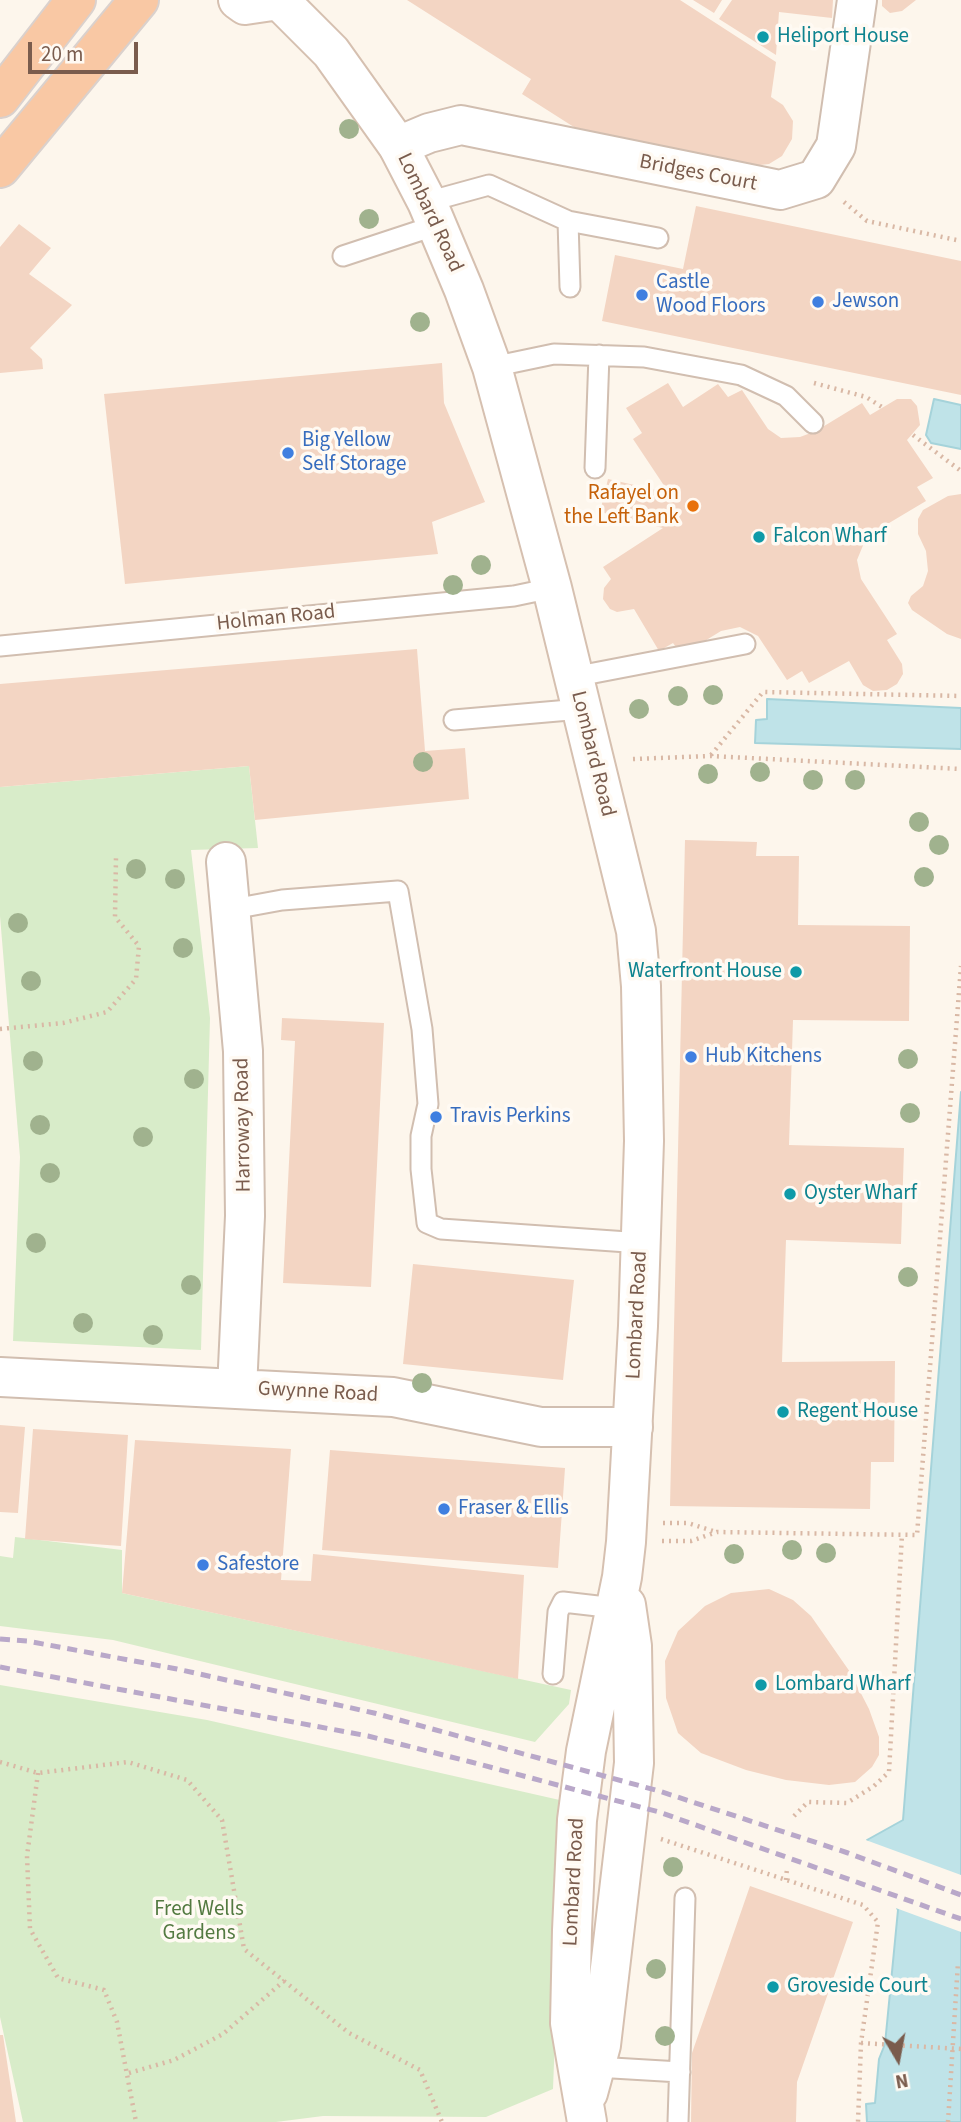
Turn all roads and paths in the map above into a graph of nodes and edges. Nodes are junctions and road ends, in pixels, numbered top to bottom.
1 (75, 0) edge
2 (139, 0) edge
3 (238, 0) edge
4 (279, 0) edge
5 (857, 0) edge
6 (0, 98) edge
7 (398, 146) junction
8 (0, 168) edge
9 (817, 180) junction
10 (432, 214) junction
11 (568, 221) junction
12 (658, 238) dead end
13 (961, 241) edge
14 (343, 256) dead end
15 (570, 287) dead end
16 (599, 355) junction
17 (492, 367) junction
18 (813, 423) dead end
19 (913, 435) dead end
20 (595, 468) dead end
21 (961, 471) edge
22 (552, 588) junction
23 (745, 644) dead end
24 (0, 646) edge
25 (577, 693) junction
26 (961, 696) edge
27 (454, 720) dead end
28 (711, 755) junction
29 (593, 761) junction
30 (961, 769) edge
31 (116, 857) dead end
32 (226, 862) dead end
33 (233, 909) junction
34 (961, 966) edge
35 (0, 1029) edge
36 (642, 1243) junction
37 (0, 1377) edge
38 (237, 1389) junction
39 (633, 1427) junction
40 (688, 1523) dead end
41 (717, 1532) junction
42 (902, 1534) junction
43 (621, 1576) junction
44 (552, 1674) dead end
45 (0, 1762) edge
46 (38, 1773) junction
47 (794, 1816) dead end
48 (626, 1828) junction
49 (787, 1868) dead end
50 (786, 1880) junction
51 (685, 1898) dead end
52 (958, 1962) dead end
53 (285, 1980) junction
54 (861, 2043) junction
55 (953, 2049) junction
56 (961, 2049) edge
57 (596, 2067) junction
58 (680, 2072) junction
59 (129, 2073) junction
60 (586, 2114) edge
61 (135, 2122) edge
62 (442, 2122) edge
63 (678, 2122) edge
64 (858, 2122) edge
65 (948, 2122) edge

1 - 6 highway
2 - 8 highway
3 - 4 main road, Lombard Road
4 - 7 main road, Lombard Road
5 - 9 main road
7 - 9 main road, Bridges Court
7 - 10 main road, Lombard Road
9 - 13 path
10 - 11 lane
10 - 14 lane
10 - 17 main road, Lombard Road
11 - 12 lane
11 - 15 lane
16 - 17 lane
16 - 18 lane
16 - 20 lane
17 - 22 main road, Lombard Road
19 - 21 path
22 - 24 lane, Holman Road
22 - 25 main road, Lombard Road
23 - 25 lane
25 - 27 lane
25 - 29 main road, Lombard Road
26 - 28 path
28 - 29 path
28 - 30 path
29 - 36 main road, Lombard Road
31 - 35 path
32 - 33 main road, Harroway Road
33 - 36 lane
33 - 38 main road, Harroway Road
34 - 42 path
36 - 39 main road, Lombard Road
37 - 38 main road, Gwynne Road
38 - 39 main road, Gwynne Road
39 - 43 main road, Lombard Road
40 - 41 path
41 - 42 path
41 - 43 path
42 - 47 path
43 - 44 lane
43 - 48 main road, Lombard Road
43 - 60 main road, Lombard Road
45 - 46 path
46 - 53 path
46 - 59 path
48 - 50 path
48 - 57 main road, Lombard Road
49 - 50 path
50 - 54 path
51 - 58 lane
52 - 55 path
53 - 59 path
53 - 62 path
54 - 55 path
54 - 64 path
55 - 56 path
55 - 65 path
57 - 58 lane
57 - 60 main road, Lombard Road
58 - 63 lane
59 - 61 path

